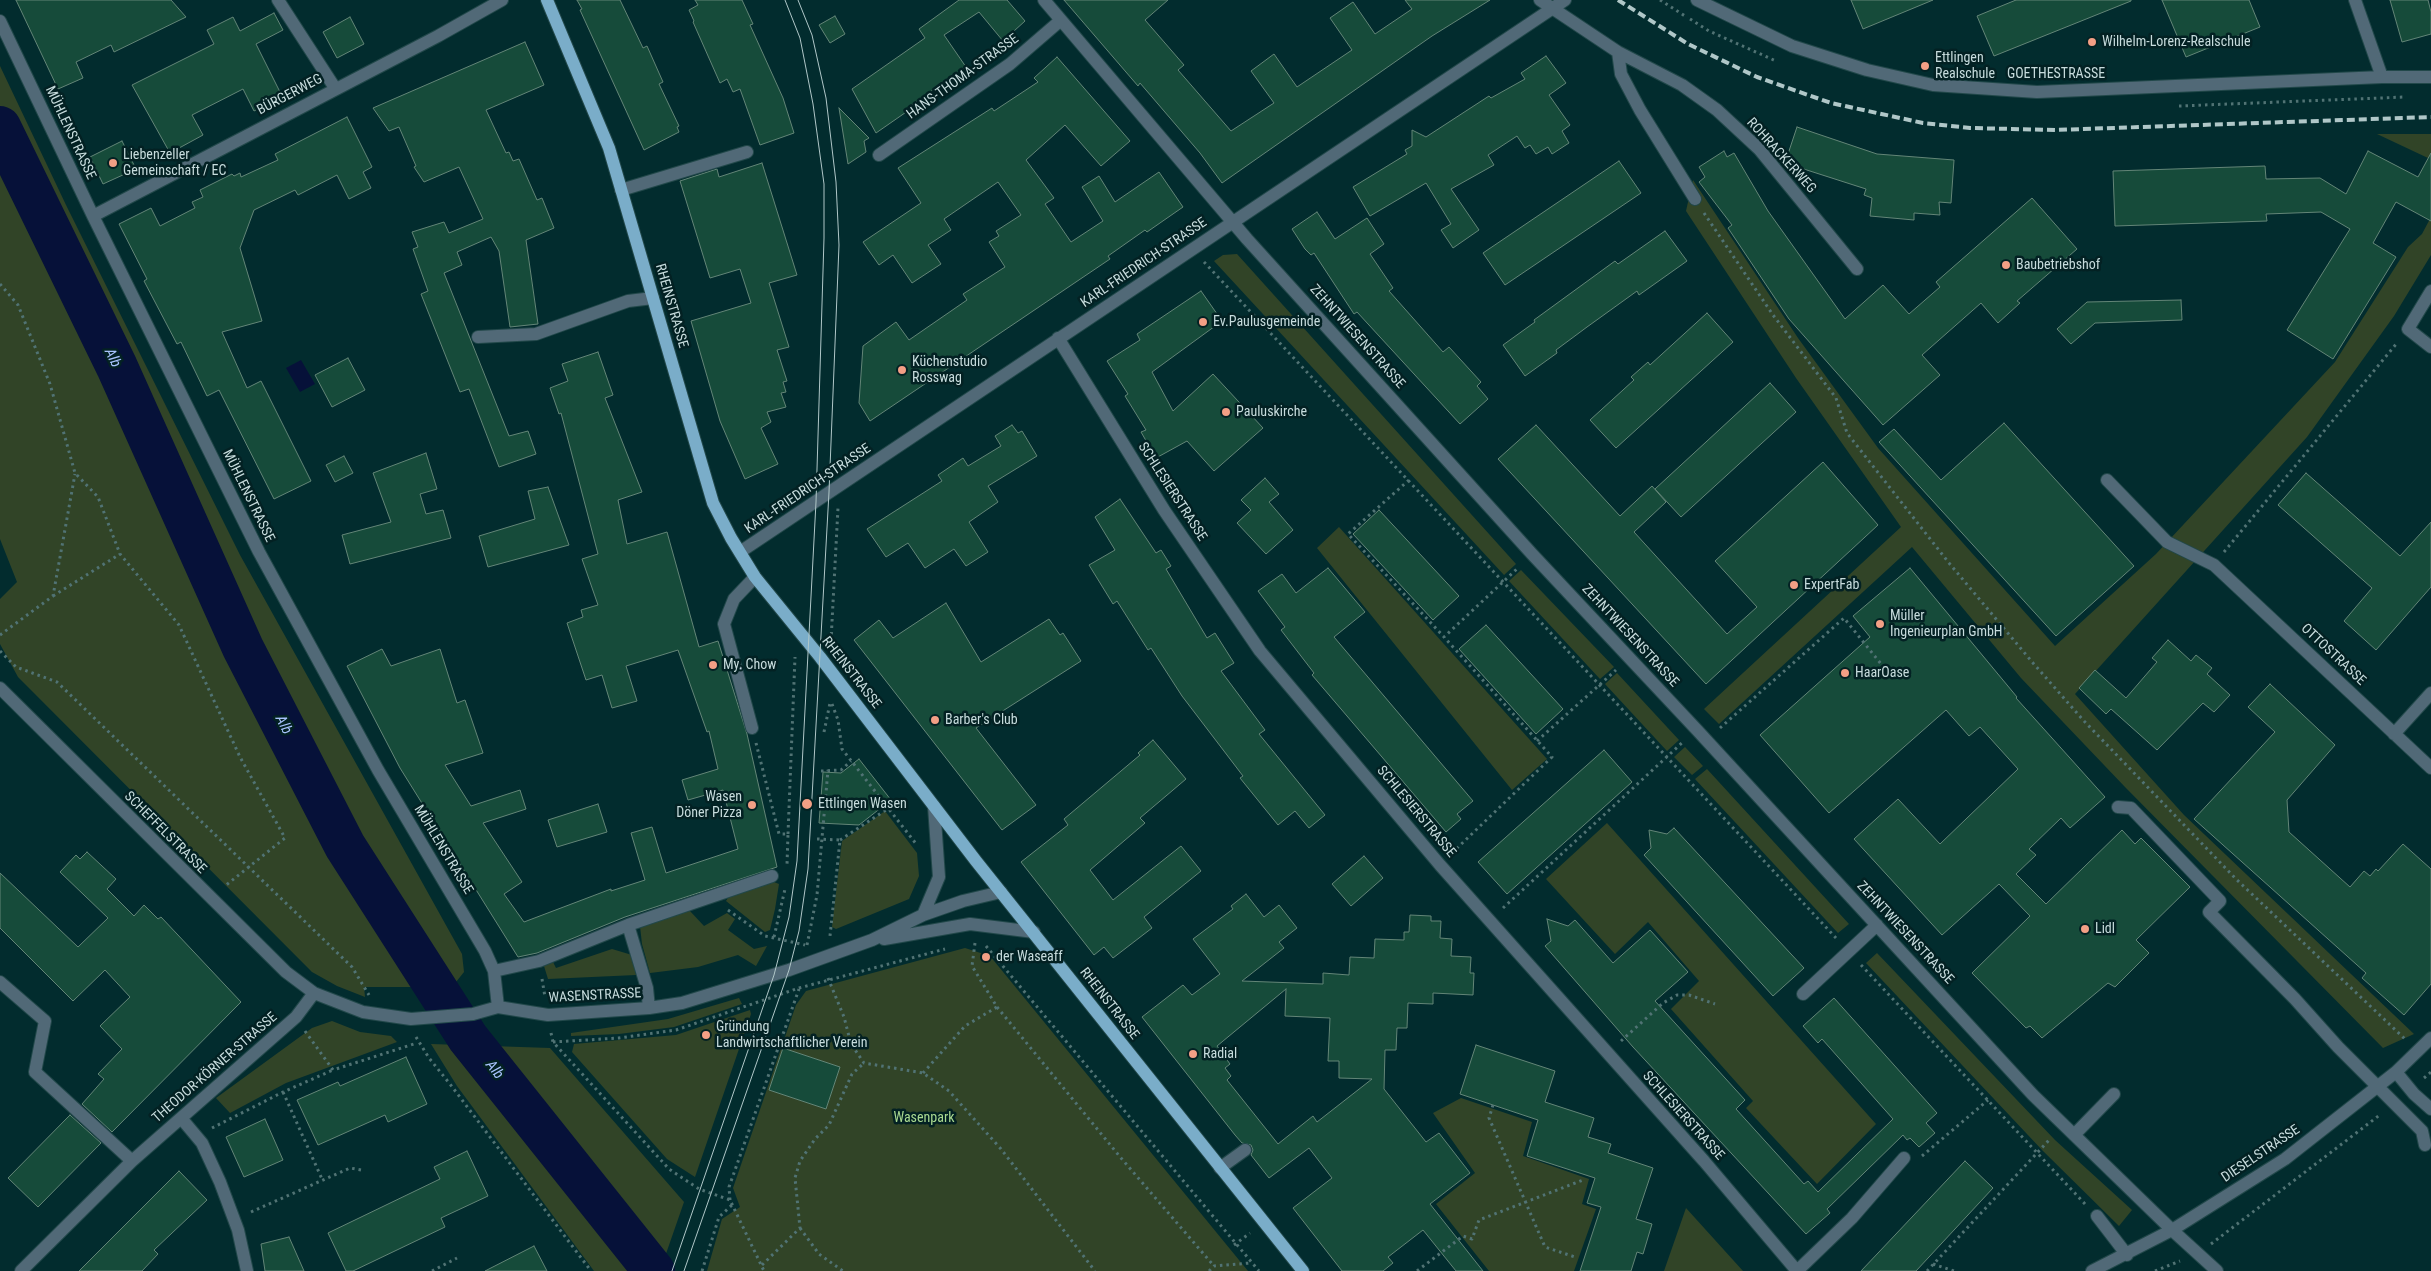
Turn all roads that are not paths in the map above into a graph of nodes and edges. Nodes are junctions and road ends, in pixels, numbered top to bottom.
1 (278, 0) edge
2 (502, 0) edge
3 (547, 0) edge
4 (1044, 0) edge
5 (1540, 0) edge
6 (1565, 0) edge
7 (1697, 0) edge
8 (2354, 0) edge
9 (1551, 8) junction
10 (1061, 20) junction
11 (0, 21) edge
12 (1618, 52) junction
13 (2382, 77) junction
14 (2431, 77) edge
15 (335, 88) junction
16 (748, 152) dead end
17 (879, 154) dead end
18 (622, 190) junction
19 (1695, 199) dead end
20 (93, 216) junction
21 (1233, 221) junction
22 (1857, 269) dead end
23 (2431, 291) edge
24 (653, 298) junction
25 (478, 337) dead end
26 (1058, 338) junction
27 (2431, 347) edge
28 (2107, 480) dead end
29 (740, 552) junction
30 (755, 577) junction
31 (0, 688) edge
32 (2431, 693) edge
33 (752, 728) road end
34 (2394, 734) junction
35 (2431, 768) edge
36 (934, 806) junction
37 (2118, 807) dead end
38 (772, 876) dead end
39 (1001, 892) junction
40 (923, 915) junction
41 (628, 925) junction
42 (1877, 925) junction
43 (1034, 932) junction
44 (872, 940) junction
45 (494, 971) junction
46 (0, 982) edge
47 (314, 994) junction
48 (1802, 994) dead end
49 (498, 1006) junction
50 (649, 1008) junction
51 (2431, 1038) edge
52 (2396, 1072) junction
53 (2376, 1087) junction
54 (2114, 1094) dead end
55 (2431, 1109) edge
56 (181, 1118) junction
57 (2074, 1135) junction
58 (2424, 1145) dead end
59 (1245, 1150) dead end
60 (1904, 1158) road end
61 (132, 1161) junction
62 (1220, 1168) junction
63 (2096, 1216) road end
64 (2172, 1230) junction
65 (2126, 1255) junction
66 (21, 1271) edge
67 (247, 1271) edge
68 (1303, 1271) edge
69 (1797, 1271) edge
70 (2092, 1271) edge
71 (2217, 1271) edge

1 - 15 street
2 - 15 street, BÜRGERWEG
3 - 18 main road, RHEINSTRASSE
4 - 10 street, ZEHNTWIESENSTRASSE
5 - 9 street, ROHRACKERWEG
6 - 9 street, KARL-FRIEDRICH-STRASSE
7 - 13 street, GOETHESTRASSE
8 - 13 street
9 - 12 street, ROHRACKERWEG
9 - 21 street, KARL-FRIEDRICH-STRASSE
10 - 17 street, HANS-THOMA-STRASSE
10 - 21 street, ZEHNTWIESENSTRASSE
11 - 20 street, MÜHLENSTRASSE
12 - 19 street
12 - 22 street, ROHRACKERWEG
13 - 14 street, GOETHESTRASSE
15 - 20 street, BÜRGERWEG
16 - 18 street
18 - 24 main road, RHEINSTRASSE
20 - 45 street, MÜHLENSTRASSE
21 - 26 street, KARL-FRIEDRICH-STRASSE
21 - 42 street, ZEHNTWIESENSTRASSE
23 - 27 street
24 - 25 street
24 - 29 main road, RHEINSTRASSE
26 - 29 street, KARL-FRIEDRICH-STRASSE
26 - 69 street, SCHLESIERSTRASSE
28 - 34 street, OTTOSTRASSE
29 - 30 main road, RHEINSTRASSE
30 - 33 street
30 - 36 main road, RHEINSTRASSE
31 - 47 street, SCHEFFELSTRASSE
32 - 34 street
34 - 35 street, OTTOSTRASSE
36 - 39 main road, RHEINSTRASSE
36 - 40 street
37 - 53 street
38 - 41 street
39 - 40 street, WASENSTRASSE
39 - 43 main road, RHEINSTRASSE
40 - 44 street, WASENSTRASSE
41 - 45 street
41 - 50 street
42 - 48 street
42 - 57 street, ZEHNTWIESENSTRASSE
43 - 44 street, WASENSTRASSE
43 - 62 main road, RHEINSTRASSE
44 - 50 street, WASENSTRASSE
45 - 49 street, MÜHLENSTRASSE
46 - 61 street
47 - 49 street, WASENSTRASSE
47 - 56 street, THEODOR-KÖRNER-STRASSE
49 - 50 street, WASENSTRASSE
51 - 52 street, DIESELSTRASSE
52 - 53 street, DIESELSTRASSE
52 - 55 street
53 - 58 street
53 - 64 street, DIESELSTRASSE
54 - 57 street
56 - 61 street, THEODOR-KÖRNER-STRASSE
56 - 67 street
57 - 64 street, ZEHNTWIESENSTRASSE
59 - 62 street
60 - 69 street
61 - 66 street, THEODOR-KÖRNER-STRASSE
62 - 68 main road, RHEINSTRASSE
63 - 65 street
64 - 65 street, DIESELSTRASSE
64 - 71 street, ZEHNTWIESENSTRASSE
65 - 70 street, DIESELSTRASSE

